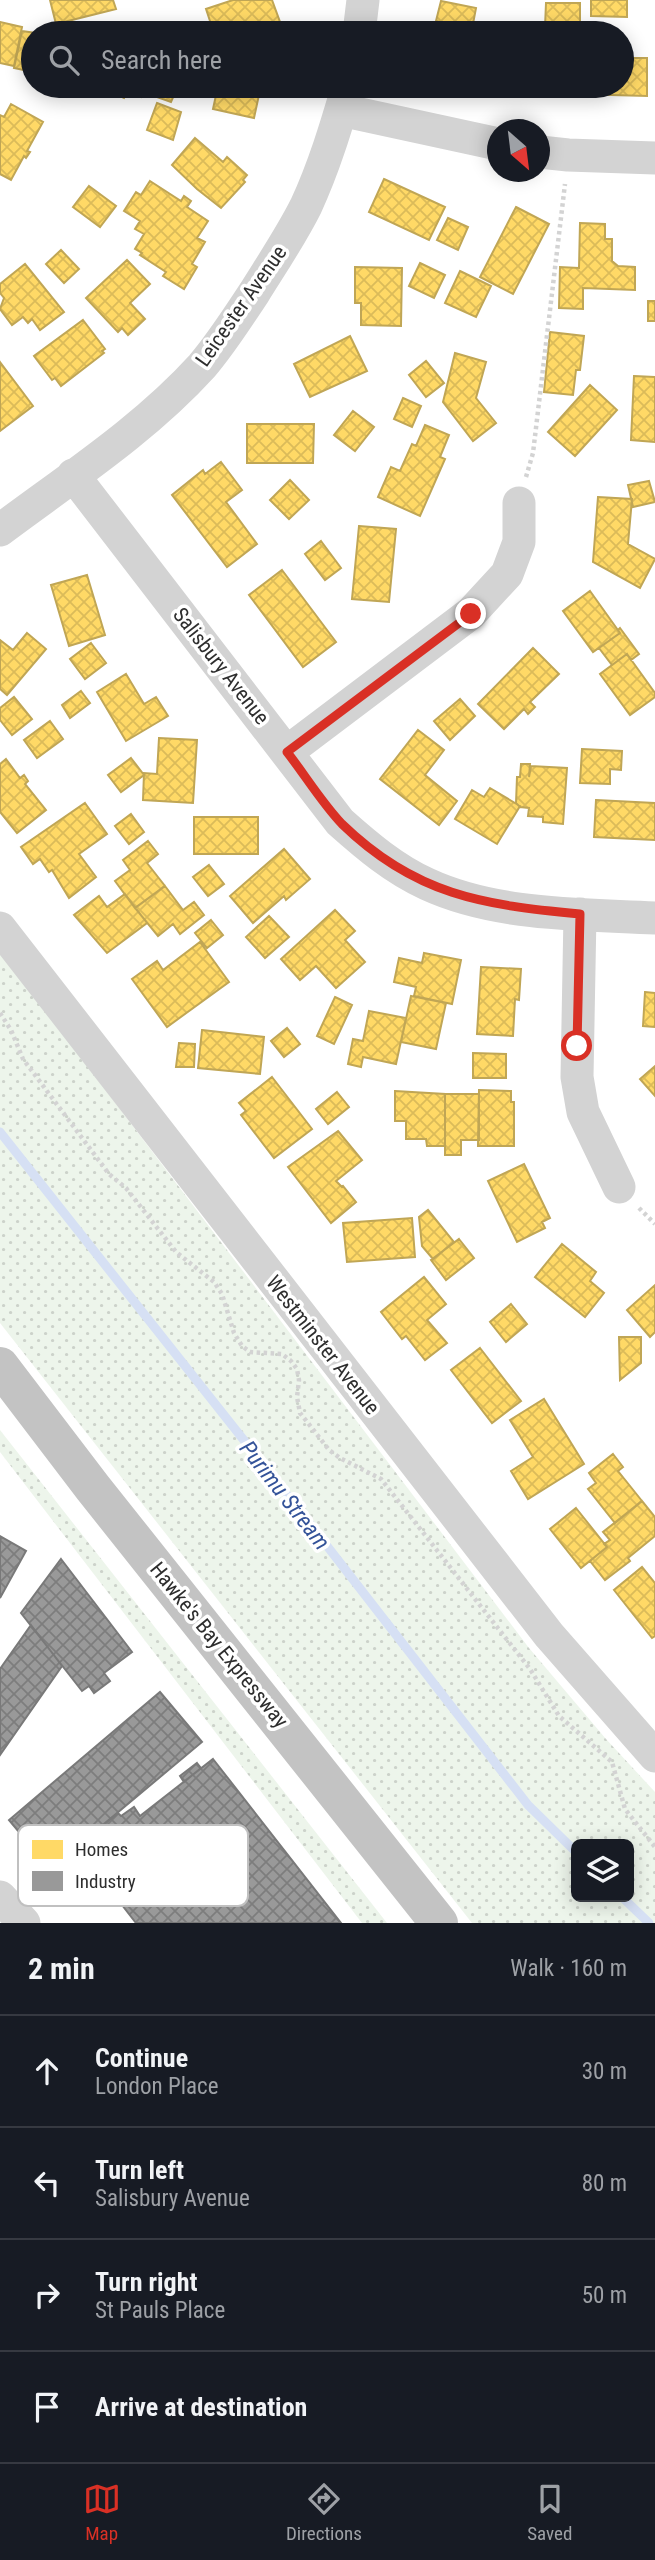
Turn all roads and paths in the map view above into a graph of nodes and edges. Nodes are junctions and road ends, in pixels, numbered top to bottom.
1 (363, 0) edge
2 (360, 21) edge
3 (345, 98) edge
4 (487, 141) edge
5 (554, 153) edge
6 (655, 158) edge
7 (74, 475) junction
8 (519, 503) joint
9 (0, 530) edge
10 (287, 752) junction
11 (580, 914) junction
12 (655, 918) edge
13 (0, 928) edge
14 (0, 1013) edge
15 (619, 1187) dead end
16 (0, 1366) edge
17 (0, 1400) edge
18 (655, 1756) edge
19 (655, 1847) edge
20 (0, 1897) edge
21 (24, 1923) edge
22 (412, 1923) edge
23 (439, 1923) edge

1 - 2 street
3 - 4 street
3 - 7 street, Leicester Avenue
5 - 6 street
5 - 8 path
7 - 9 street, Leicester Avenue
7 - 10 street, Salisbury Avenue
8 - 10 street
10 - 11 street, Salisbury Avenue
11 - 12 street, Salisbury Avenue
11 - 15 street
13 - 18 street, Westminster Avenue
14 - 19 path
16 - 23 highway, Hawke's Bay Expressway
17 - 22 highway, Hawke's Bay Expressway
20 - 21 street

